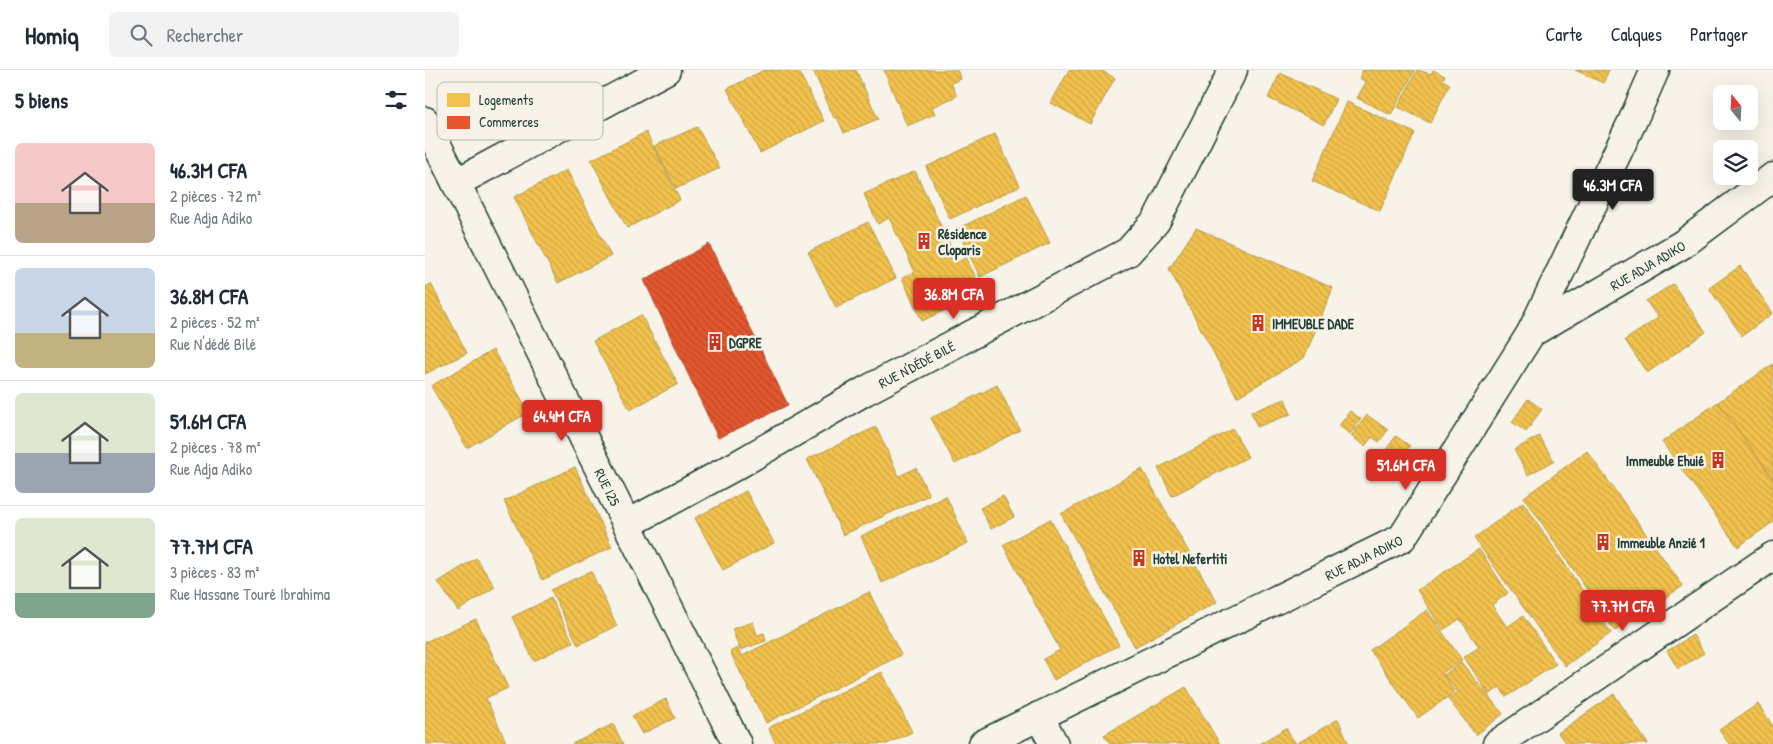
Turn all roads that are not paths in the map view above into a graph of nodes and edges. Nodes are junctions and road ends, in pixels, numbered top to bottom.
1 (666, 70) edge
2 (1233, 70) edge
3 (1655, 70) edge
4 (603, 104) edge
5 (425, 121) edge
6 (536, 140) edge
7 (1773, 177) edge
8 (456, 183) junction
9 (1531, 333) junction
10 (627, 524) junction
11 (1773, 556) edge
12 (1039, 716) junction
13 (737, 744) edge
14 (983, 744) edge
15 (1054, 744) edge
16 (1497, 744) edge

1 - 4 street
2 - 10 street, RUE N'DÉDÉ BILÉ
3 - 9 street
5 - 8 street, RUE I25
6 - 8 street
7 - 9 street, RUE ADJA ADIKO
8 - 10 street, RUE I25
9 - 12 street, RUE ADJA ADIKO
10 - 13 street, RUE I25
11 - 16 street
12 - 14 street, RUE ADJA ADIKO
12 - 15 street

